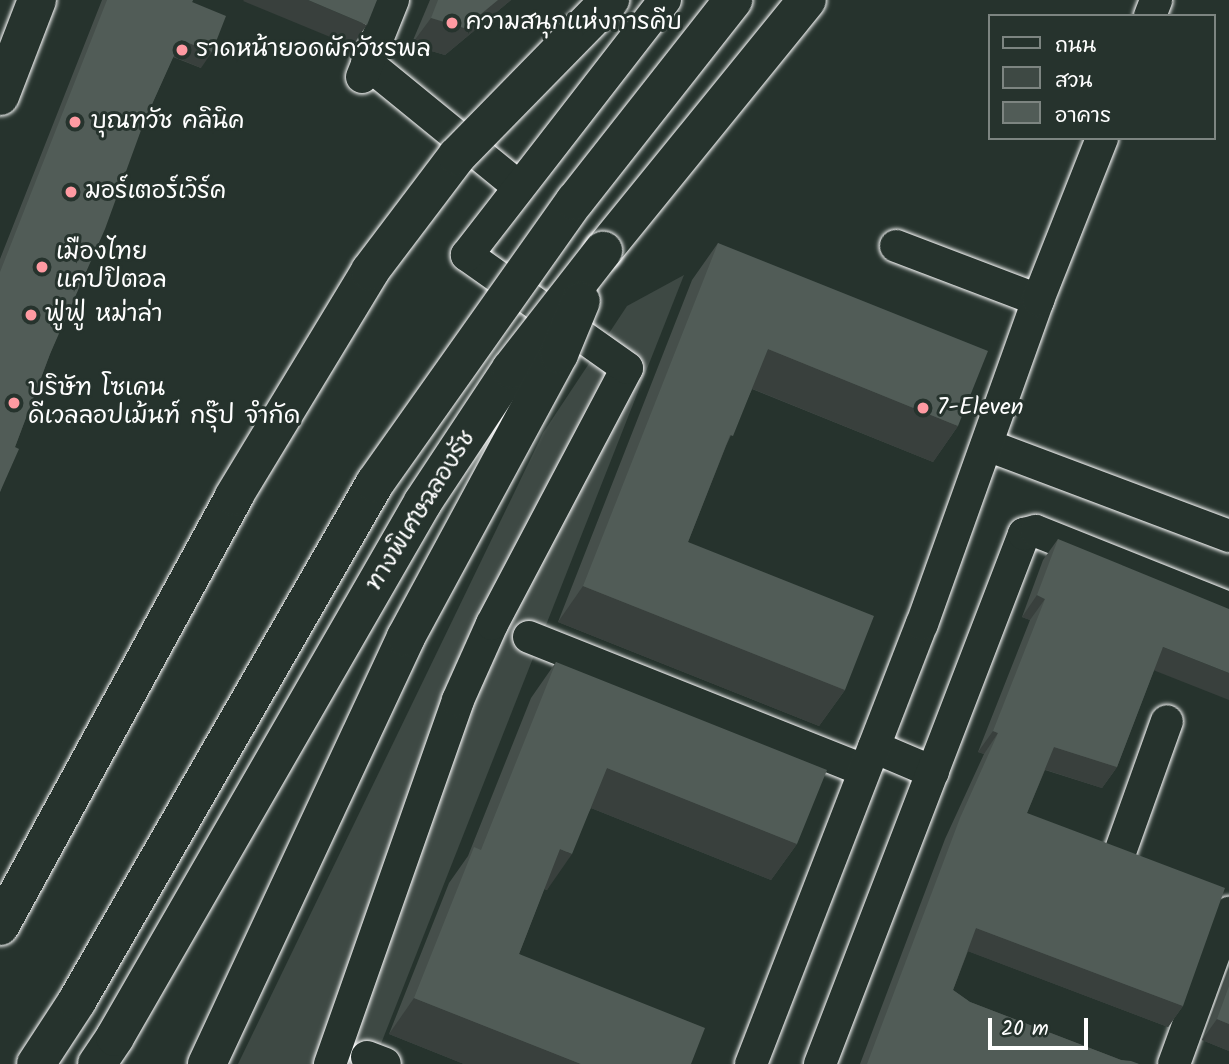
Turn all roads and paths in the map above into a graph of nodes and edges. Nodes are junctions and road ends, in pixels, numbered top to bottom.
1 (37, 0) edge
2 (393, 0) edge
3 (610, 0) edge
4 (664, 0) edge
5 (733, 0) edge
6 (807, 0) edge
7 (0, 96) edge
8 (1101, 140) edge
9 (519, 187) junction
10 (896, 246) dead end
11 (603, 251) junction
12 (1038, 300) junction
13 (987, 445) junction
14 (1229, 536) edge
15 (1229, 608) edge
16 (529, 637) dead end
17 (1167, 721) dead end
18 (869, 759) junction
19 (933, 772) junction
20 (1120, 855) edge
21 (1229, 913) edge
22 (0, 926) edge
23 (36, 1064) edge
24 (97, 1064) edge
25 (207, 1064) edge
26 (330, 1064) edge
27 (751, 1064) edge
28 (820, 1064) edge
29 (1174, 1064) edge

1 - 7 main road
2 - 9 street
3 - 22 main road, bridge
4 - 9 street
5 - 23 main road, ทางพิเศษฉลองรัช, bridge
6 - 11 main road, ทางพิเศษฉลองรัช
8 - 12 street
9 - 26 street
10 - 12 street
11 - 24 main road, ทางพิเศษฉลองรัช, bridge
11 - 25 main road, bridge
12 - 13 street
13 - 14 street
13 - 18 street
15 - 19 street
16 - 18 street
17 - 20 street
18 - 19 street
18 - 27 street
19 - 28 street
21 - 29 street

